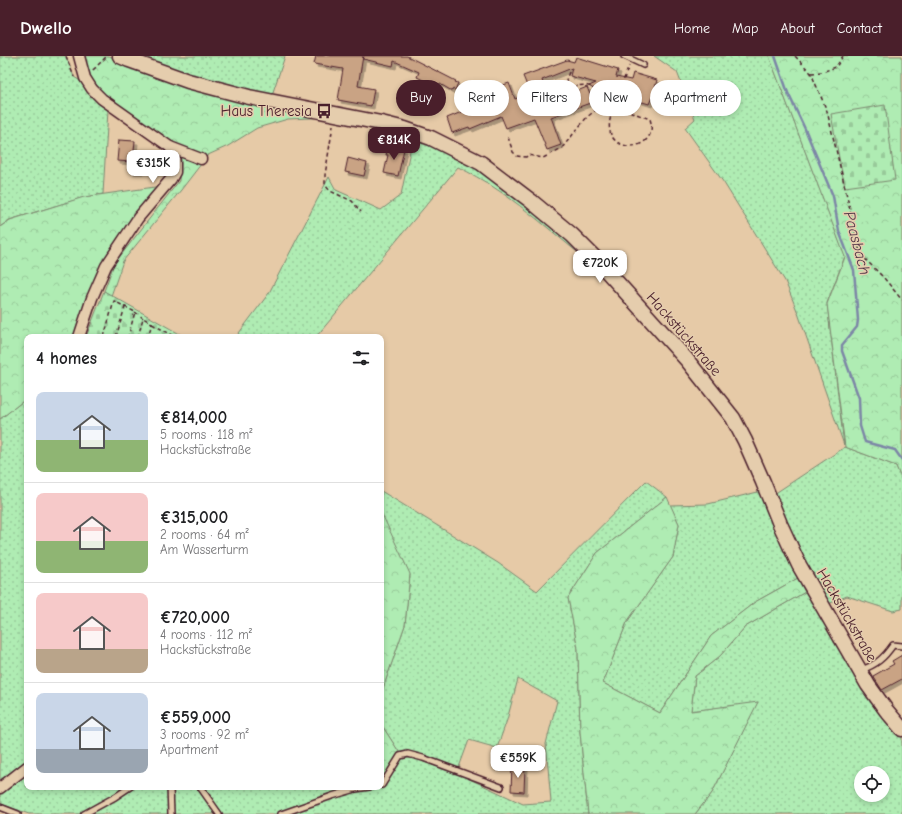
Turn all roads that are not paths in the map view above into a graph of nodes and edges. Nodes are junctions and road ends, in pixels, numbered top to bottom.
1 (79, 56) edge
2 (120, 56) edge
3 (624, 56) edge
4 (643, 65) dead end
5 (170, 147) junction
6 (201, 159) dead end
7 (80, 334) edge
8 (902, 646) edge
9 (860, 670) junction
10 (902, 729) edge
11 (24, 769) edge
12 (384, 782) edge
13 (501, 787) dead end
14 (0, 788) edge
15 (126, 790) edge
16 (170, 790) edge
17 (202, 790) edge
18 (353, 790) edge
19 (0, 807) edge
20 (18, 814) edge
21 (84, 814) edge
22 (171, 814) edge
23 (219, 814) edge
24 (281, 814) edge

1 - 5 street
2 - 9 street, Hackstückstraße
3 - 4 lane
5 - 6 street
5 - 7 street
8 - 9 lane
9 - 10 street, Hackstückstraße
11 - 14 street
12 - 13 lane
15 - 21 lane
16 - 22 lane
17 - 23 lane
18 - 24 lane
19 - 20 lane

